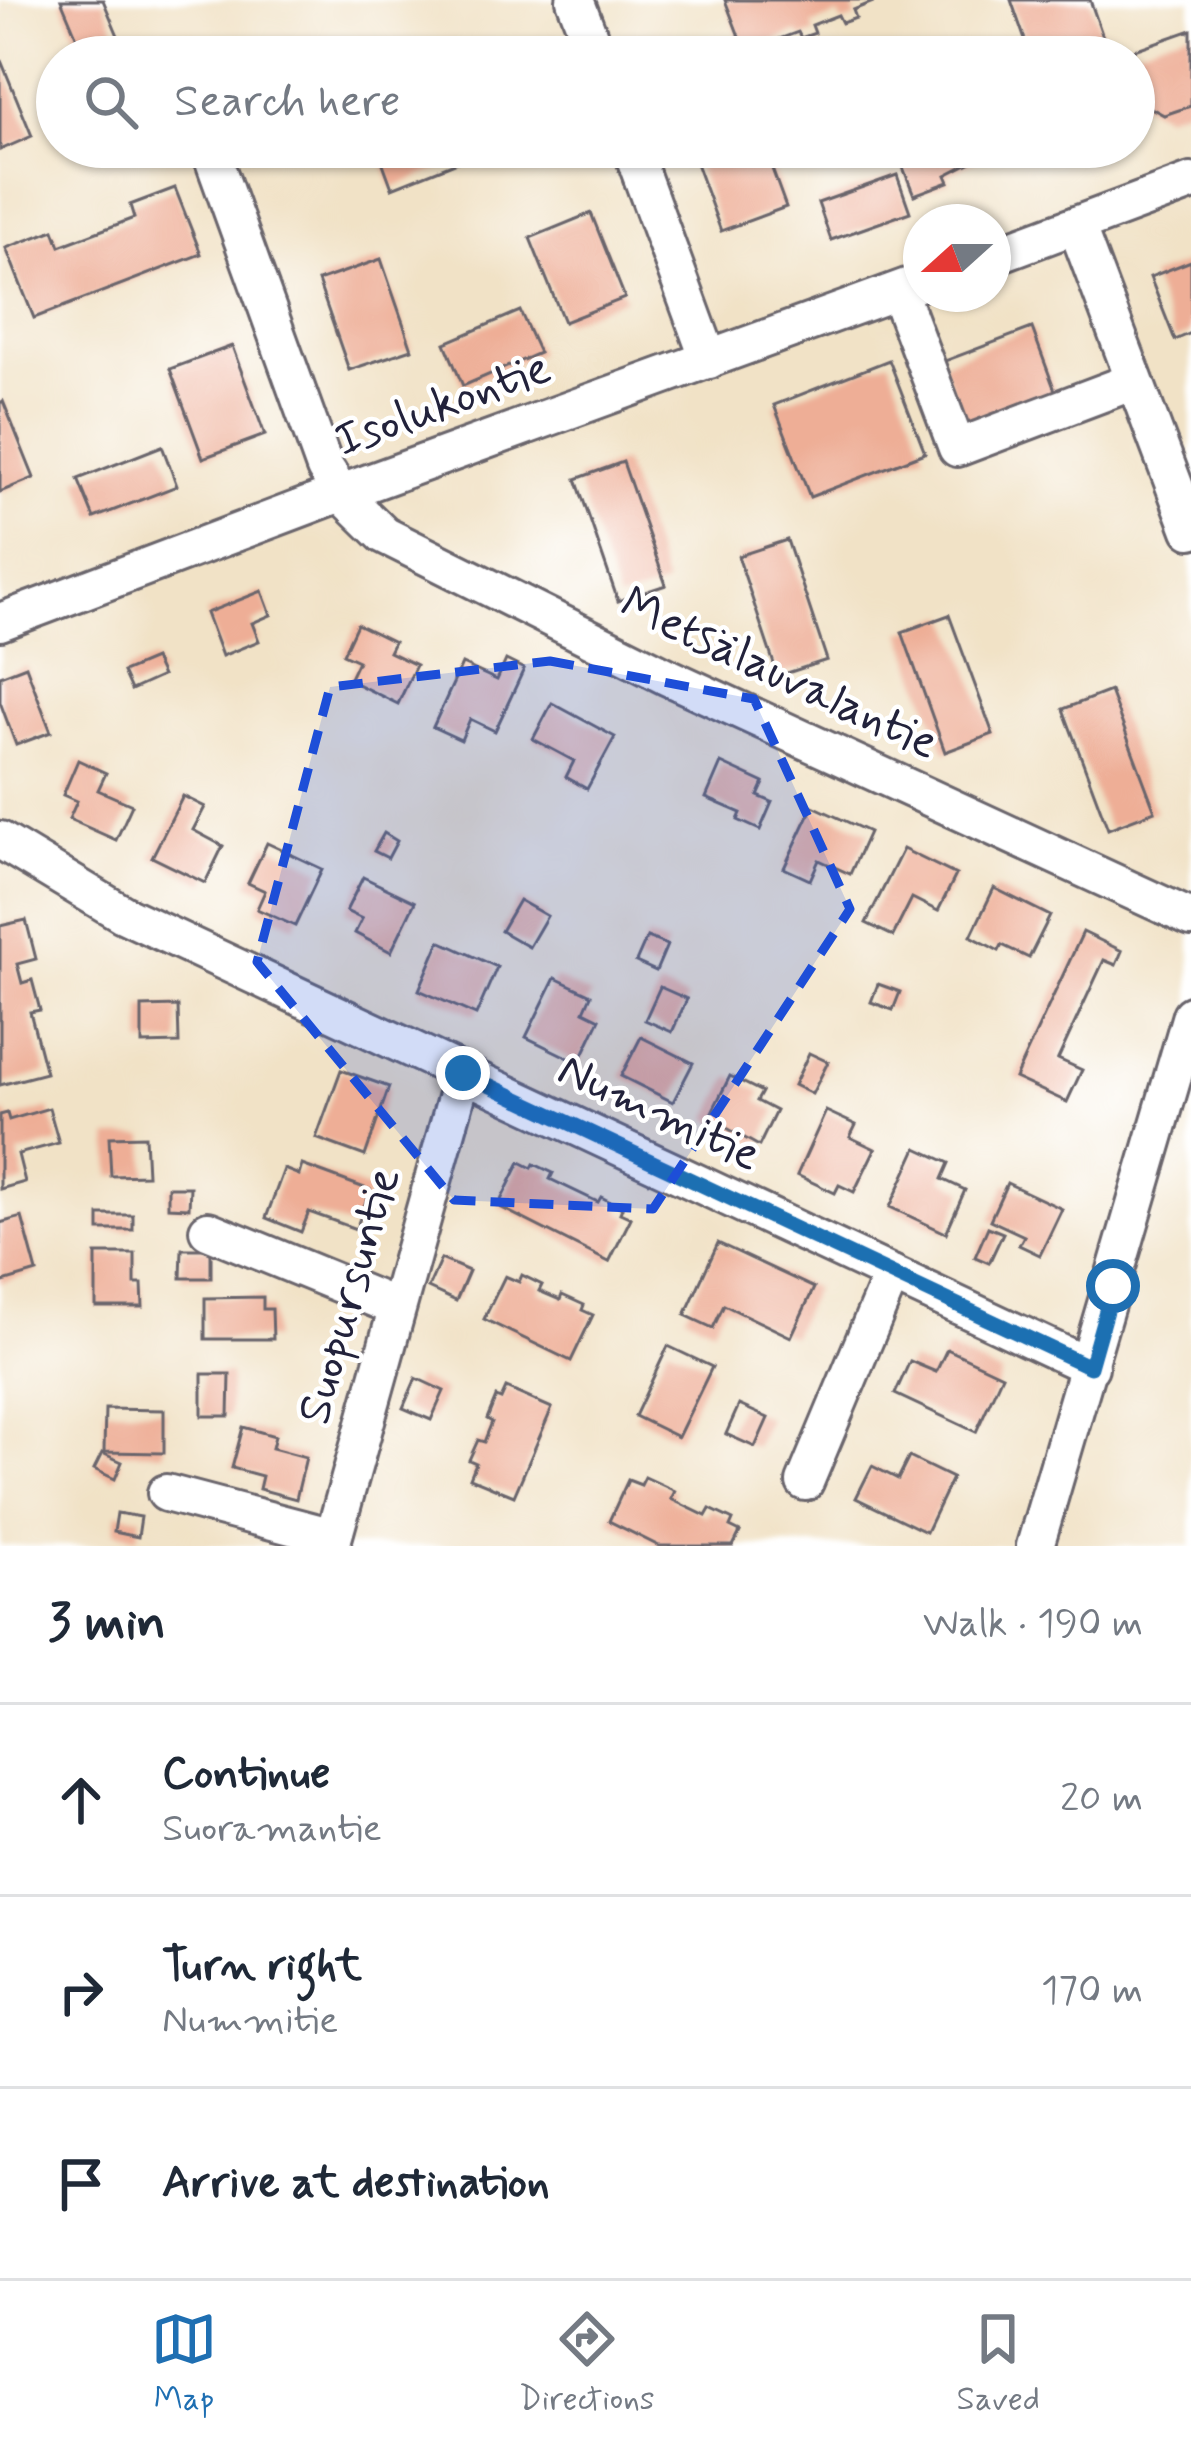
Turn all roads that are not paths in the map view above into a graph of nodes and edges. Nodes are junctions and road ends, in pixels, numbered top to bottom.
1 (575, 0) edge
2 (589, 36) edge
3 (216, 168) edge
4 (639, 168) edge
5 (1191, 182) edge
6 (1076, 225) junction
7 (1011, 249) edge
8 (903, 289) edge
9 (918, 312) edge
10 (709, 360) junction
11 (1134, 381) junction
12 (341, 493) junction
13 (1191, 530) edge
14 (0, 622) edge
15 (0, 840) edge
16 (1191, 918) edge
17 (1191, 1015) edge
18 (463, 1073) junction
19 (208, 1230) dead end
20 (892, 1274) junction
21 (396, 1307) junction
22 (1090, 1367) junction
23 (805, 1483) dead end
24 (166, 1493) dead end
25 (332, 1541) edge
26 (1035, 1546) edge

1 - 2 street
3 - 12 street, Metsälauvalantie
4 - 10 street
5 - 6 street
6 - 7 street
6 - 11 street
8 - 10 street, Isolukontie
9 - 11 street
10 - 12 street, Isolukontie
11 - 13 street
12 - 14 street, Isolukontie
12 - 16 street, Metsälauvalantie
15 - 18 street, Nummitie
17 - 22 street
18 - 20 street, Nummitie
18 - 21 street, Suopursuntie
19 - 21 street
20 - 22 street, Nummitie
20 - 23 street
21 - 25 street, Suopursuntie
22 - 26 street
24 - 25 street

